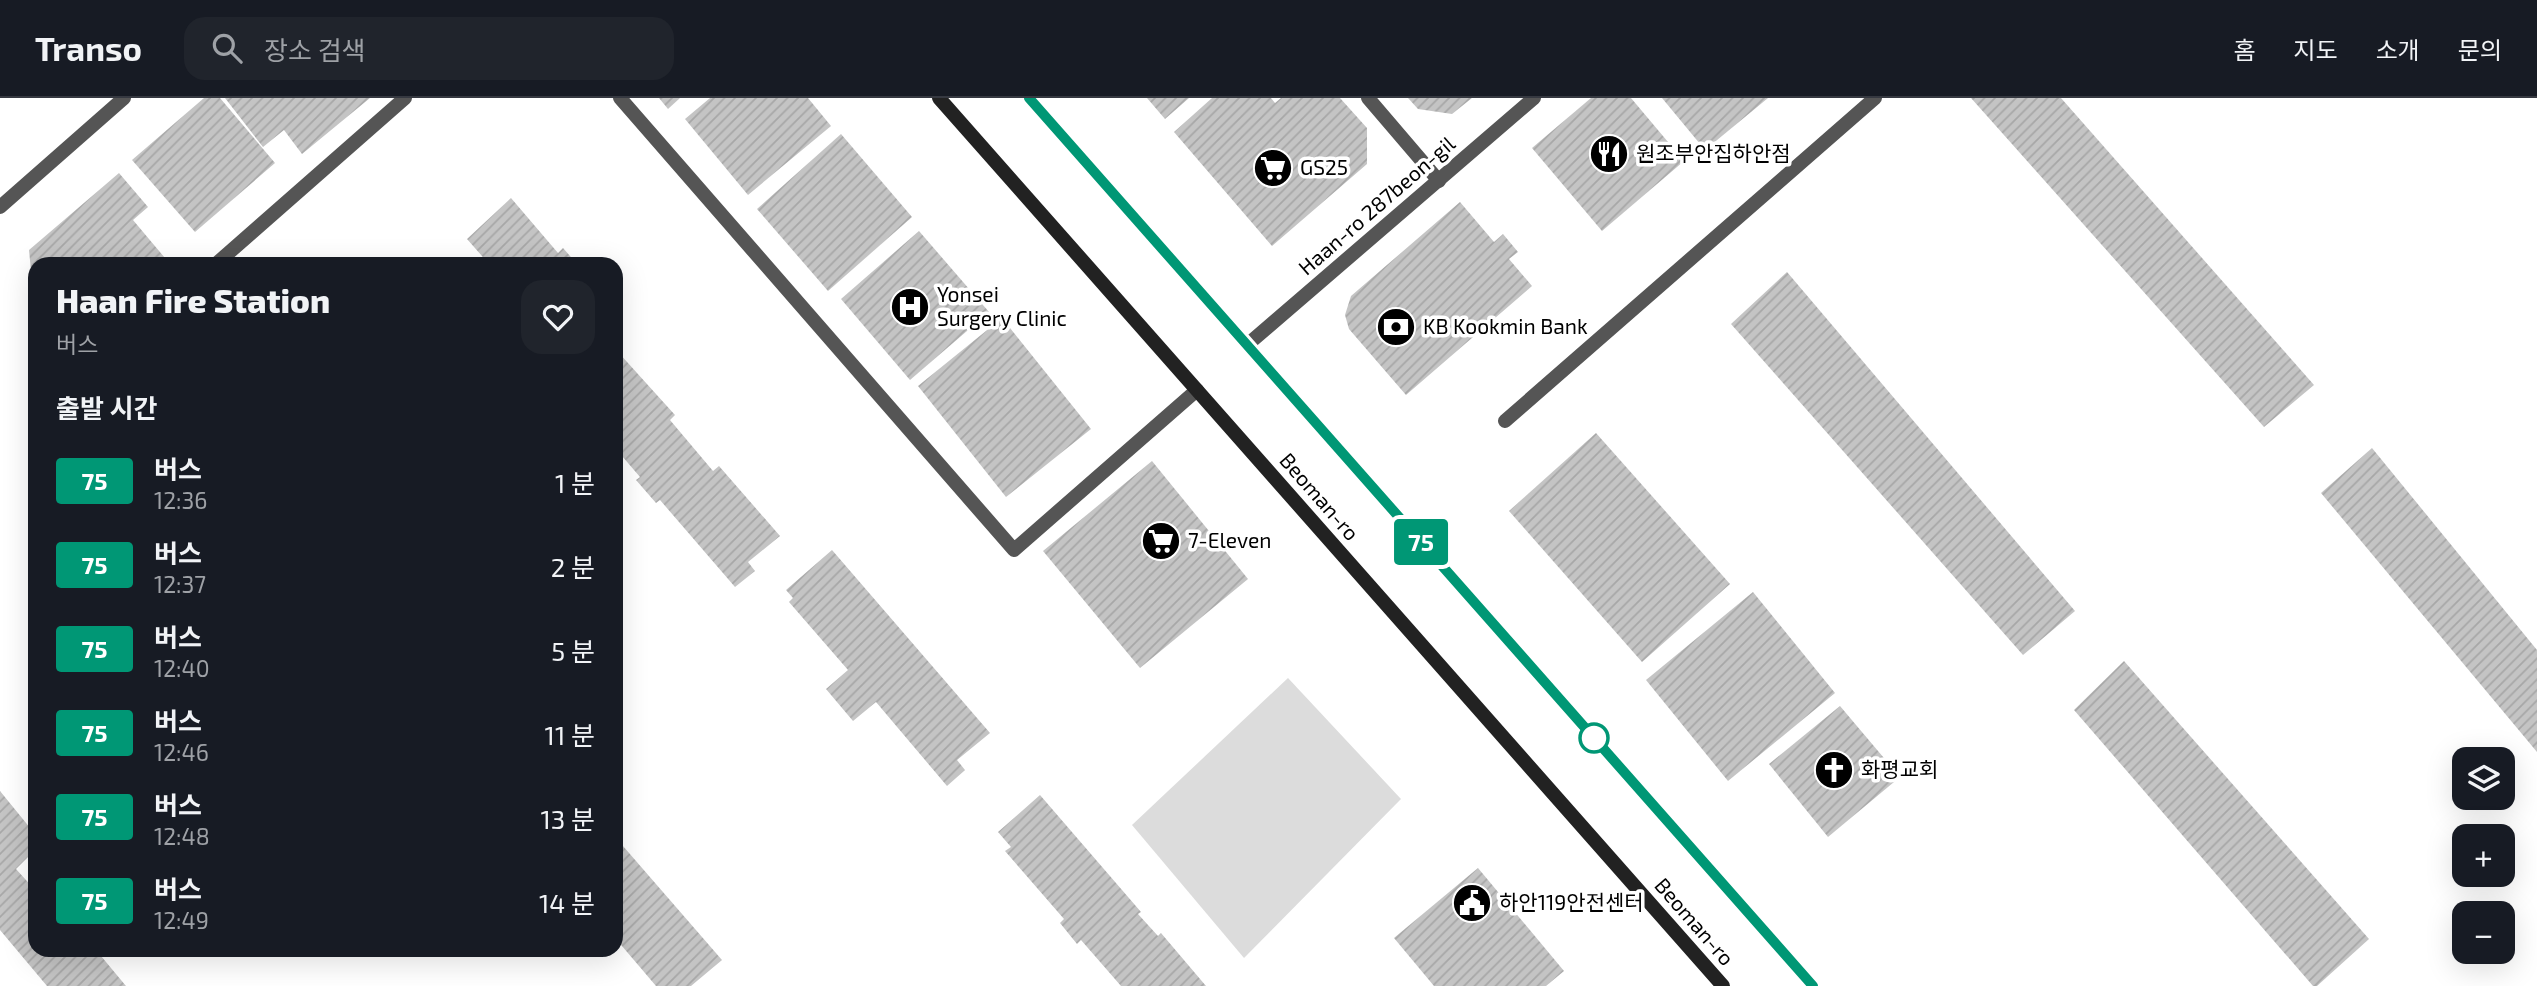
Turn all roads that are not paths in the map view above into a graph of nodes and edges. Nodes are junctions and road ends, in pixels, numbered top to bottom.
1 (124, 98) edge
2 (405, 98) edge
3 (620, 98) edge
4 (939, 98) edge
5 (1029, 98) edge
6 (1368, 98) edge
7 (1534, 98) edge
8 (1874, 98) edge
9 (1439, 181) junction
10 (0, 207) edge
11 (224, 257) edge
12 (1247, 345) junction
13 (1196, 390) junction
14 (1505, 421) dead end
15 (1723, 986) edge
16 (1813, 986) edge

1 - 10 street
2 - 11 street
3 - 13 street
4 - 13 main road, Beoman-ro
5 - 12 main road
6 - 9 street
7 - 9 street, Haan-ro 287beon-gil
8 - 14 street
9 - 12 street, Haan-ro 287beon-gil
12 - 16 main road
13 - 15 main road, Beoman-ro

